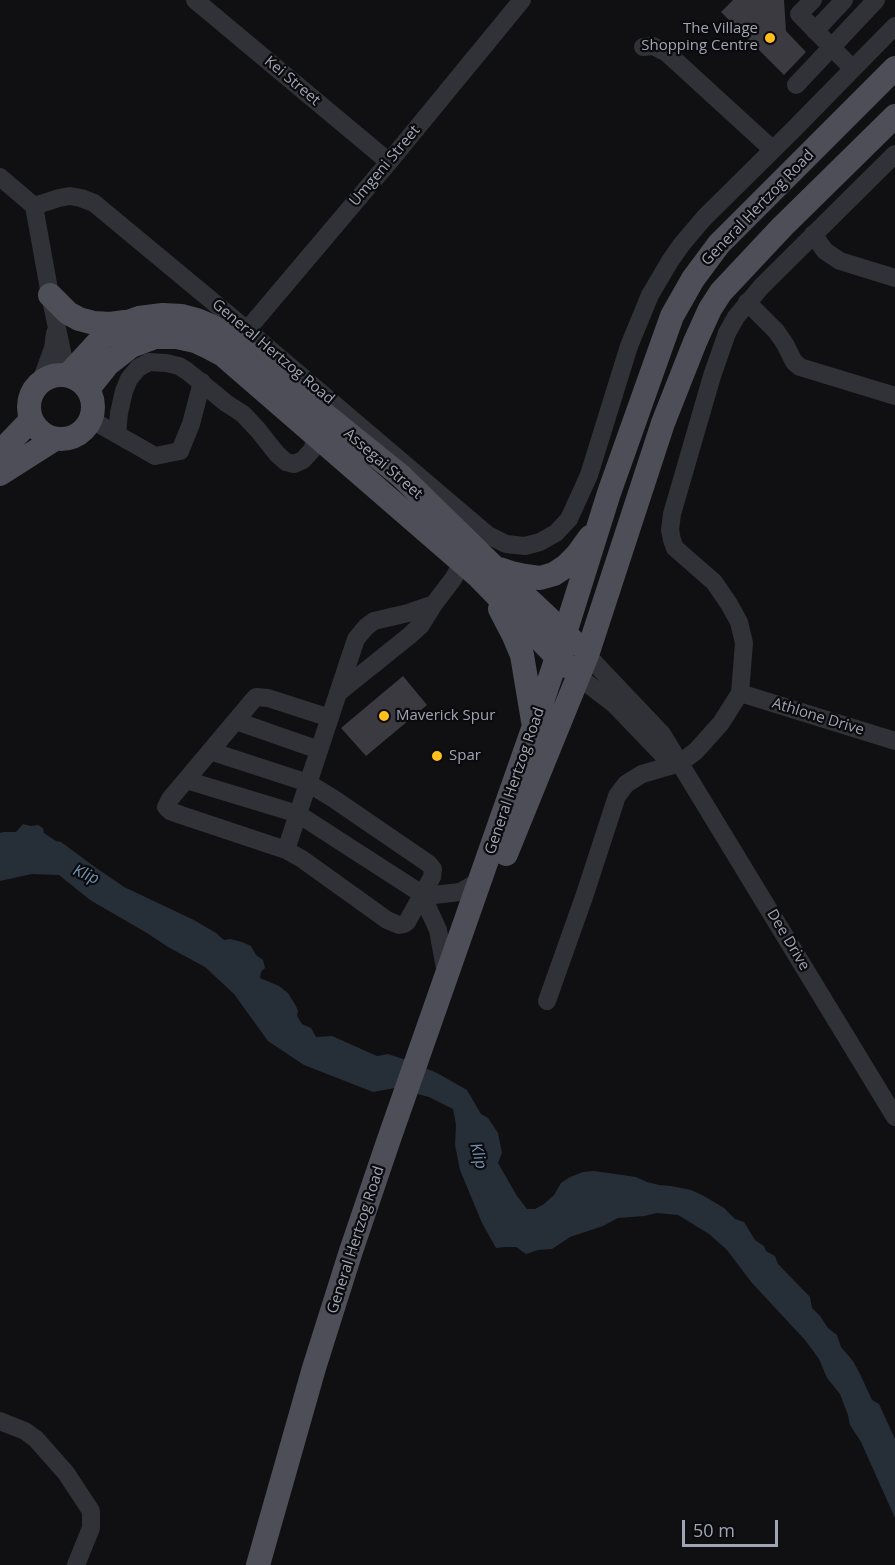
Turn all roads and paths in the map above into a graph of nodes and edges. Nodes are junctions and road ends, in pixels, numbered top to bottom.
1 (195, 0) edge
2 (522, 0) edge
3 (813, 0) edge
4 (844, 0) edge
5 (876, 0) edge
6 (895, 26) edge
7 (815, 31) junction
8 (644, 47) dead end
9 (831, 47) junction
10 (895, 68) edge
11 (853, 69) junction
12 (796, 85) dead end
13 (895, 116) edge
14 (773, 150) junction
15 (895, 154) edge
16 (389, 162) junction
17 (0, 177) edge
18 (34, 206) junction
19 (813, 234) junction
20 (895, 278) edge
21 (50, 295) junction
22 (747, 302) junction
23 (56, 319) junction
24 (129, 321) junction
25 (247, 330) junction
26 (67, 375) junction
27 (40, 381) junction
28 (202, 382) junction
29 (88, 389) junction
30 (895, 396) edge
31 (316, 408) junction
32 (31, 420) junction
33 (90, 420) junction
34 (117, 434) junction
35 (316, 436) junction
36 (56, 439) junction
37 (0, 451) edge
38 (0, 474) edge
39 (603, 511) junction
40 (465, 552) junction
41 (492, 577) junction
42 (434, 604) junction
43 (565, 633) junction
44 (557, 658) junction
45 (583, 666) junction
46 (338, 693) junction
47 (740, 693) junction
48 (330, 718) junction
49 (236, 721) junction
50 (534, 726) junction
51 (895, 741) edge
52 (319, 750) junction
53 (210, 751) junction
54 (680, 763) junction
55 (186, 780) junction
56 (308, 783) junction
57 (298, 813) junction
58 (286, 850) junction
59 (481, 878) junction
60 (423, 896) junction
61 (447, 976) junction
62 (547, 1001) dead end
63 (435, 1029) junction
64 (895, 1117) edge
65 (394, 1144) junction
66 (0, 1421) edge
67 (76, 1565) edge
68 (258, 1565) edge
69 (272, 1565) edge

1 - 16 street, Kei Street
2 - 16 street, Umgeni Street
3 - 7 street
4 - 7 street
5 - 9 street
6 - 11 street, General Hertzog Road
7 - 9 street
8 - 14 street
9 - 11 street
9 - 12 street
10 - 39 main road, General Hertzog Road
11 - 14 street, General Hertzog Road
13 - 45 main road, General Hertzog Road
14 - 25 street, General Hertzog Road
15 - 19 street
16 - 25 street, Umgeni Street
17 - 18 street
18 - 21 street
18 - 25 street, General Hertzog Road
19 - 20 street
19 - 22 street
21 - 23 street
21 - 24 main road
22 - 30 street
22 - 47 street
23 - 26 street
23 - 27 street
24 - 26 main road, Assegai Street
24 - 31 main road, Assegai Street
26 - 27 main road
26 - 29 main road
27 - 32 main road
28 - 34 street
28 - 34 street
28 - 35 street
29 - 33 main road
29 - 35 main road, Assegai Street
31 - 35 street
31 - 40 main road, Assegai Street
32 - 36 main road
32 - 37 main road
33 - 34 street
33 - 36 main road
35 - 40 main road, Assegai Street
36 - 38 main road
39 - 41 main road
39 - 43 main road, General Hertzog Road
40 - 41 main road, Assegai Street
40 - 42 street
41 - 43 main road, Assegai Street
41 - 44 main road, Assegai Street
41 - 50 main road
42 - 46 street
42 - 46 street
43 - 44 main road, General Hertzog Road
43 - 45 main road, Assegai Street
44 - 45 main road, Assegai Street
44 - 50 main road, General Hertzog Road
45 - 54 street, Dee Drive
45 - 63 main road, General Hertzog Road
46 - 48 street
47 - 51 street, Athlone Drive
47 - 54 street
48 - 49 street
48 - 52 street
49 - 52 street
49 - 53 street
50 - 59 main road, General Hertzog Road
52 - 56 street
53 - 55 street
53 - 56 street
54 - 62 street
54 - 64 street, Dee Drive
55 - 57 street
55 - 58 street
56 - 57 street
56 - 60 street
57 - 58 street
57 - 60 street
58 - 60 street
59 - 60 street
59 - 61 main road, General Hertzog Road
60 - 61 street
61 - 63 main road, General Hertzog Road
63 - 65 main road, General Hertzog Road
65 - 68 main road, General Hertzog Road
65 - 69 main road, General Hertzog Road
66 - 67 street

